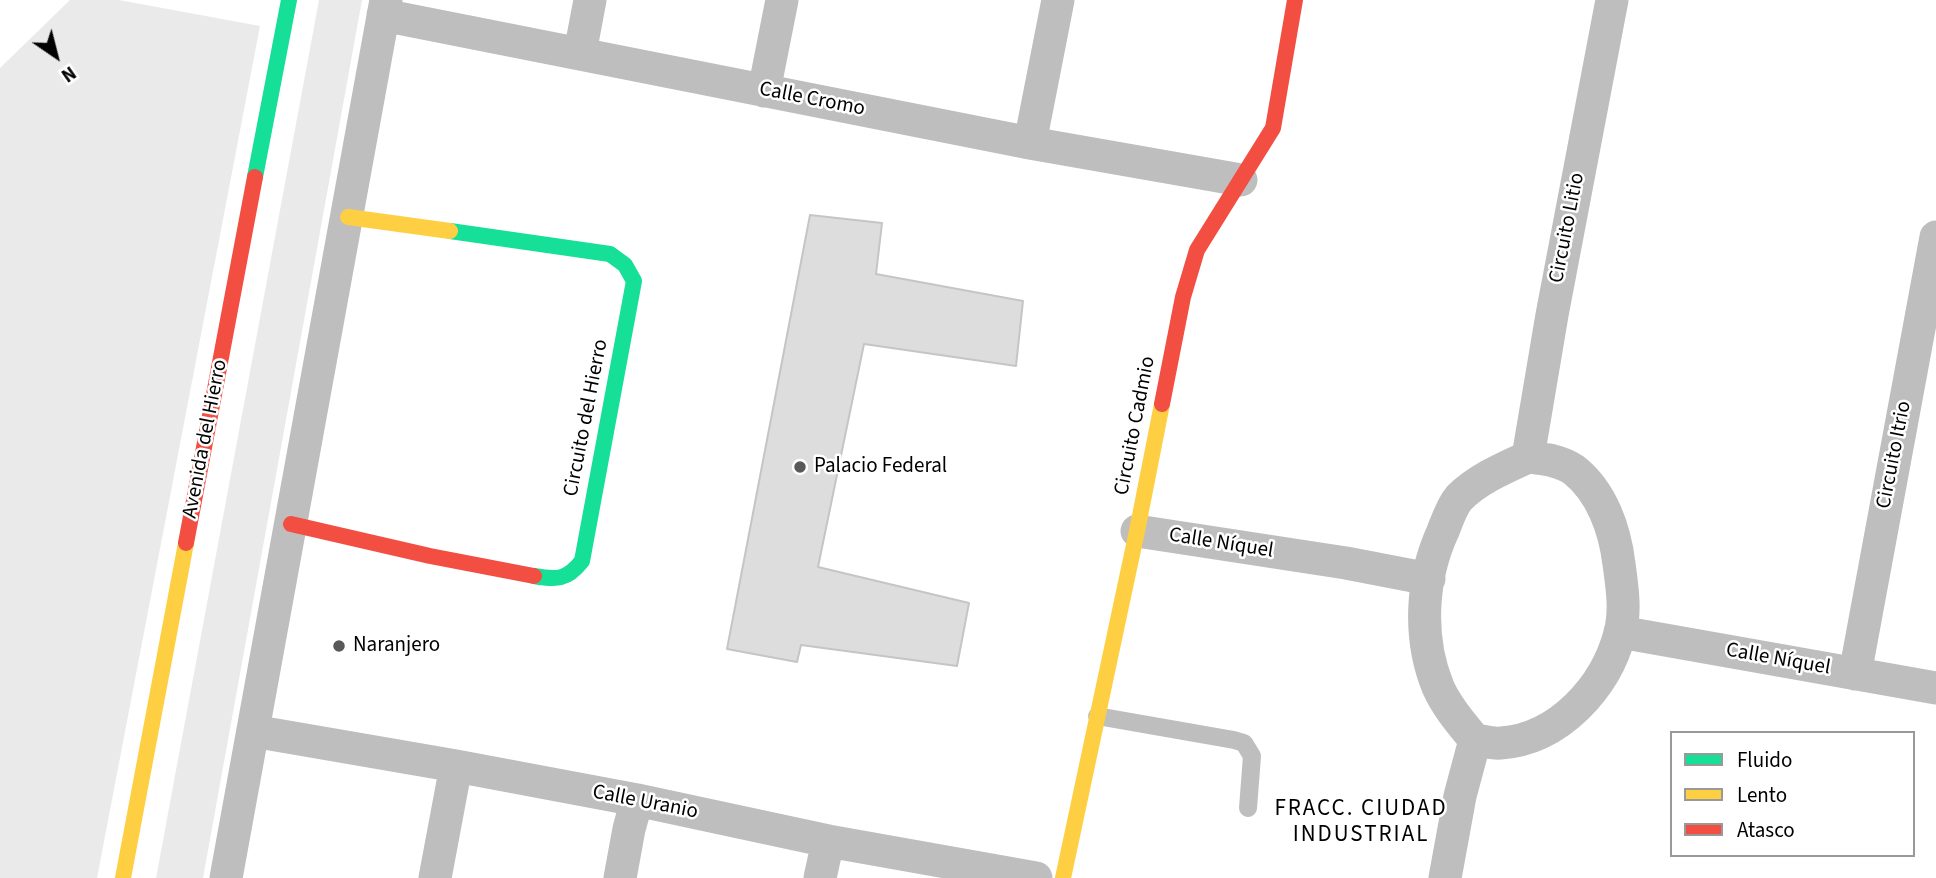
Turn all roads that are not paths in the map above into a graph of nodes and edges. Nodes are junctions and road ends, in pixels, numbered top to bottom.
1 (289, 0) edge
2 (590, 0) edge
3 (782, 0) edge
4 (1058, 0) edge
5 (1295, 0) edge
6 (1612, 0) edge
7 (385, 7) edge
8 (580, 53) junction
9 (764, 90) junction
10 (1030, 143) junction
11 (1241, 180) junction
12 (348, 217) junction
13 (1936, 237) edge
14 (1528, 457) junction
15 (291, 524) junction
16 (1137, 531) junction
17 (1429, 579) junction
18 (1620, 632) junction
19 (1855, 674) junction
20 (1936, 688) edge
21 (1097, 716) junction
22 (253, 731) junction
23 (1475, 740) junction
24 (456, 766) junction
25 (637, 800) junction
26 (1248, 808) dead end
27 (828, 841) junction
28 (1030, 877) edge
29 (122, 878) edge
30 (226, 878) edge
31 (435, 878) edge
32 (620, 878) edge
33 (820, 878) edge
34 (1063, 878) edge
35 (1445, 878) edge

1 - 29 street, Avenida del Hierro
2 - 8 street
3 - 9 street
4 - 10 street
5 - 11 street, Circuito Cadmio
6 - 14 street, Circuito Litio
7 - 8 street, Calle Cromo
7 - 12 street
8 - 9 street, Calle Cromo
9 - 10 street, Calle Cromo
10 - 11 street, Calle Cromo
11 - 16 street, Circuito Cadmio
12 - 15 street
12 - 15 street, Circuito del Hierro
13 - 19 street, Circuito Itrio
14 - 17 street
14 - 18 street
15 - 22 street
16 - 17 street, Calle Níquel
16 - 21 street, Circuito Cadmio
17 - 23 street
18 - 19 street, Calle Níquel
18 - 23 street
19 - 20 street, Calle Níquel
21 - 26 lane
21 - 34 street, Circuito Cadmio
22 - 24 street, Calle Uranio
22 - 30 street
23 - 35 street
24 - 25 street, Calle Uranio
24 - 31 street
25 - 27 street, Calle Uranio
25 - 32 street
27 - 28 street, Calle Uranio
27 - 33 street

